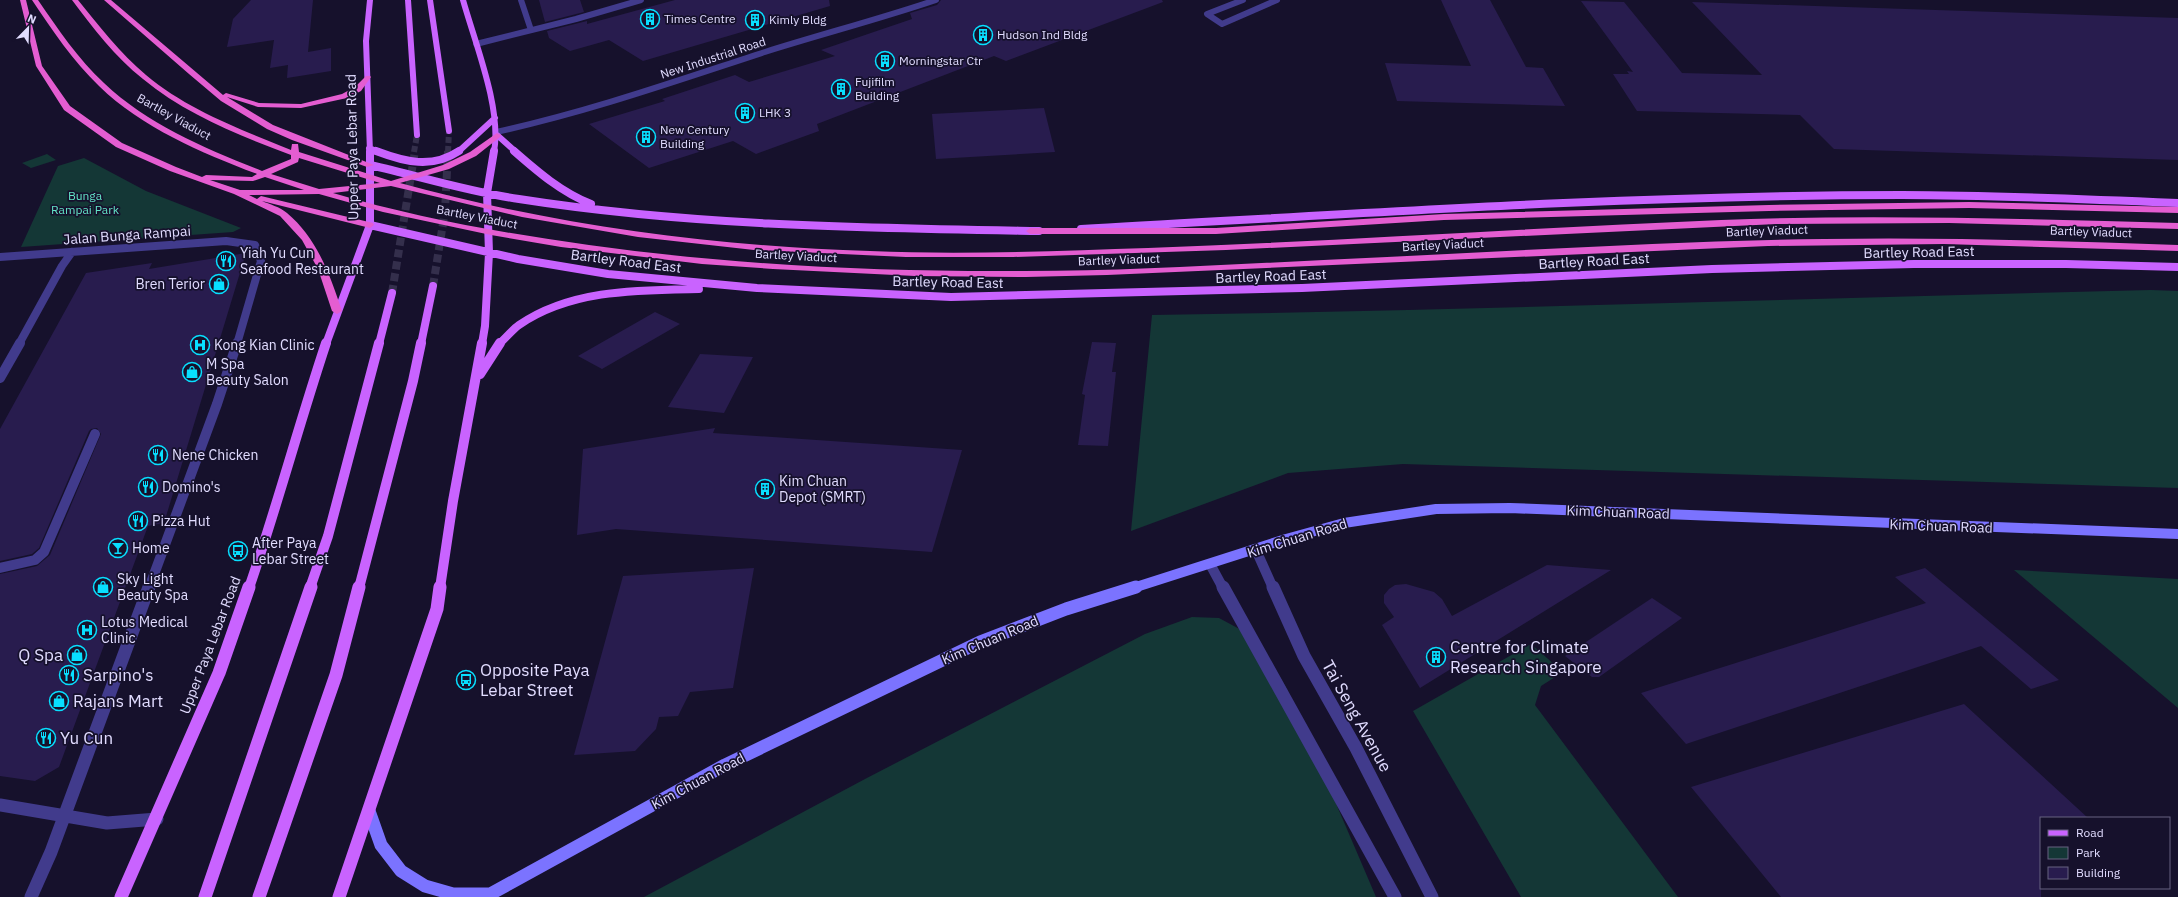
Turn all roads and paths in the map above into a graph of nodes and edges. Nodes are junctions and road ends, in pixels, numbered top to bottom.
1 (24, 0) edge
2 (35, 0) edge
3 (75, 0) edge
4 (107, 0) edge
5 (370, 0) edge
6 (408, 0) edge
7 (430, 0) edge
8 (463, 0) edge
9 (521, 0) edge
10 (641, 0) edge
11 (936, 0) edge
12 (1243, 0) edge
13 (1278, 0) edge
14 (531, 30) junction
15 (476, 44) junction
16 (368, 77) junction
17 (217, 92) junction
18 (495, 118) junction
19 (449, 131) tunnel mouth
20 (496, 134) junction
21 (417, 135) tunnel mouth
22 (295, 138) junction
23 (369, 148) junction
24 (370, 165) junction
25 (194, 176) junction
26 (418, 176) junction
27 (371, 187) junction
28 (237, 192) junction
29 (487, 193) junction
30 (2178, 203) edge
31 (2178, 210) edge
32 (626, 213) junction
33 (370, 225) junction
34 (2178, 226) edge
35 (1030, 231) junction
36 (2178, 248) edge
37 (72, 252) junction
38 (489, 253) junction
39 (0, 257) edge
40 (2178, 267) edge
41 (433, 286) tunnel mouth
42 (757, 288) junction
43 (392, 293) tunnel mouth
44 (337, 311) junction
45 (3, 370) edge
46 (0, 378) edge
47 (474, 394) junction
48 (95, 434) dead end
49 (2178, 534) edge
50 (1256, 550) junction
51 (1210, 564) junction
52 (0, 568) edge
53 (0, 805) edge
54 (369, 810) junction
55 (64, 815) junction
56 (157, 819) junction
57 (488, 896) edge
58 (31, 897) edge
59 (122, 897) edge
60 (205, 897) edge
61 (259, 897) edge
62 (339, 897) edge
63 (1396, 897) edge
64 (1432, 897) edge

1 - 25 highway
2 - 36 highway, Bartley Viaduct
3 - 34 highway, Bartley Viaduct
4 - 17 highway
5 - 16 main road, Upper Paya Lebar Road
6 - 21 main road
7 - 19 main road
8 - 15 main road
9 - 14 street
10 - 14 street
11 - 20 street, New Industrial Road
12 - 13 street
14 - 15 street
15 - 18 main road
16 - 17 highway
16 - 23 main road, Upper Paya Lebar Road
17 - 22 highway
18 - 20 main road
18 - 23 main road
20 - 26 highway
20 - 29 main road
20 - 32 main road
22 - 24 highway
22 - 25 highway
23 - 24 main road, Upper Paya Lebar Road
24 - 26 main road
24 - 27 main road, Upper Paya Lebar Road
25 - 28 highway
26 - 27 highway
26 - 29 main road
27 - 28 highway
27 - 33 main road, Upper Paya Lebar Road
28 - 33 highway
28 - 44 highway
29 - 32 main road
29 - 38 main road
30 - 35 main road
31 - 35 highway
32 - 35 main road
33 - 38 main road, Bartley Road East
33 - 44 main road, Upper Paya Lebar Road
37 - 39 street, Jalan Bunga Rampai
37 - 45 street
37 - 55 street, Jalan Bunga Rampai
38 - 42 main road, Bartley Road East
38 - 47 main road
40 - 42 main road, Bartley Road East
41 - 61 main road
42 - 47 main road
43 - 60 main road
44 - 56 main road, Upper Paya Lebar Road
45 - 46 street
47 - 54 main road
48 - 52 street
49 - 50 main road, Kim Chuan Road
50 - 51 main road, Kim Chuan Road
50 - 64 street, Tai Seng Avenue
51 - 57 main road, Kim Chuan Road
51 - 63 street
53 - 55 street
54 - 57 main road, Kim Chuan Road
54 - 62 main road
55 - 56 street
55 - 58 street
56 - 59 main road, Upper Paya Lebar Road

